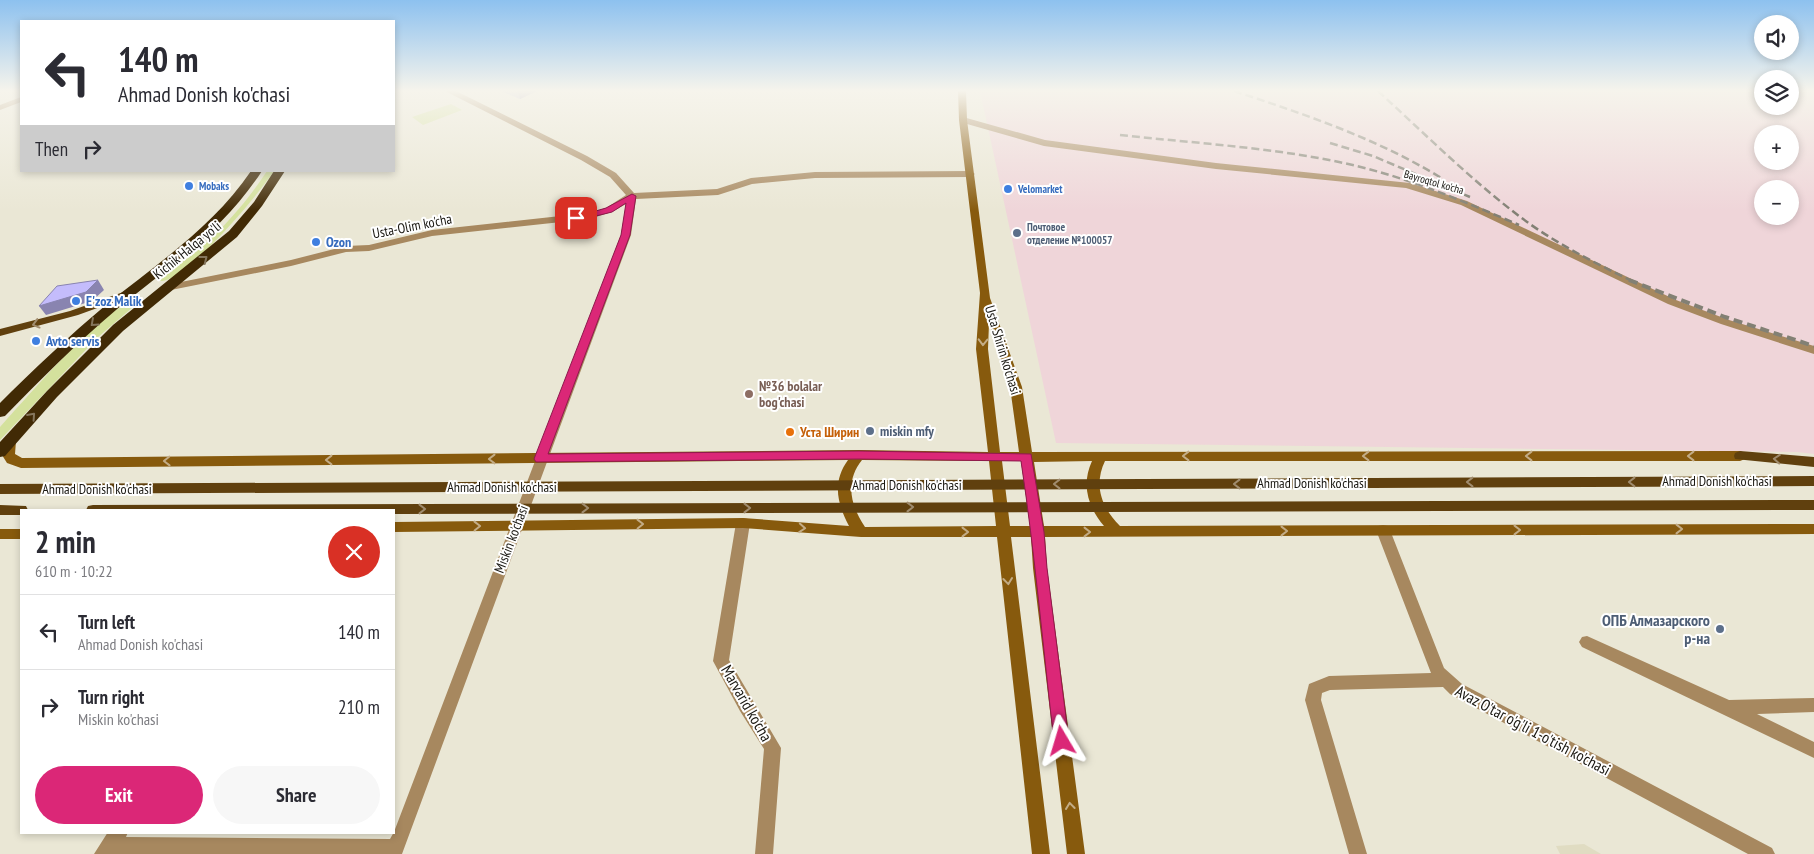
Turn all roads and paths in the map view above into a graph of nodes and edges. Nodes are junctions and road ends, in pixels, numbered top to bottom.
1 (529, 131) edge
2 (964, 131) edge
3 (1000, 131) edge
4 (256, 172) edge
5 (279, 172) edge
6 (970, 174) junction
7 (632, 196) junction
8 (161, 291) junction
9 (132, 292) junction
10 (985, 293) junction
11 (0, 333) edge
12 (1814, 350) edge
13 (0, 412) edge
14 (10, 441) junction
15 (0, 452) edge
16 (859, 455) junction
17 (1101, 456) junction
18 (1740, 456) joint
19 (995, 457) junction
20 (1027, 457) junction
21 (540, 459) junction
22 (1814, 462) edge
23 (1814, 481) edge
24 (0, 489) edge
25 (1814, 505) edge
26 (395, 509) edge
27 (0, 510) edge
28 (20, 510) edge
29 (743, 523) junction
30 (516, 526) junction
31 (395, 527) edge
32 (1383, 530) junction
33 (1813, 530) edge
34 (861, 532) junction
35 (1003, 532) junction
36 (1038, 532) junction
37 (1118, 532) junction
38 (0, 534) edge
39 (20, 534) edge
40 (1587, 642) dead end
41 (1445, 680) junction
42 (1814, 706) edge
43 (1727, 707) junction
44 (1814, 750) edge
45 (110, 844) edge
46 (394, 851) edge
47 (764, 854) edge
48 (1041, 854) edge
49 (1076, 854) edge
50 (1358, 854) edge
51 (1766, 854) edge

1 - 7 street
2 - 6 street, Usta Shirin ko'chasi
3 - 12 street, Bayroqtol ko'cha
4 - 9 highway, Kichik Halqa yo'li
8 -> 5 highway, Kichik Halqa yo'li
6 - 7 street
6 - 10 street, Usta Shirin ko'chasi
7 - 8 street, Usta-Olim ko'cha
7 - 21 street, Miskin ko'chasi
8 - 9 highway
14 -> 8 highway, Kichik Halqa yo'li
9 -> 11 main road
9 -> 13 highway, Kichik Halqa yo'li
10 -> 19 street, Usta Shirin ko'chasi
10 - 20 street, Usta Shirin ko'chasi
14 - 15 highway, Kichik Halqa yo'li
21 -> 14 street, Ahmad Donish ko'chasi
16 - 19 street, Ahmad Donish ko'chasi
16 - 21 street, Ahmad Donish ko'chasi
16 - 34 street
18 -> 17 street, Ahmad Donish ko'chasi
17 - 20 street, Ahmad Donish ko'chasi
17 - 37 street
22 -> 18 main road
19 - 20 street, Ahmad Donish ko'chasi
19 - 35 street, Usta Shirin ko'chasi
20 - 36 street, Usta Shirin ko'chasi
21 - 30 street, Miskin ko'chasi
23 -> 24 main road, Ahmad Donish ko'chasi
26 -> 25 main road, Ahmad Donish ko'chasi
27 - 28 main road
30 -> 29 street
29 -> 34 street
29 - 47 street, Marvarid ko'cha
31 -> 30 street
30 - 46 street, Miskin ko'chasi
32 -> 33 street
37 -> 32 street
32 - 41 street, Avaz O'tar o'g'li 1-o'tish ko'chasi
34 -> 35 street
35 - 36 street
35 -> 48 street, Usta Shirin ko'chasi
36 -> 37 street
49 -> 36 street, Usta Shirin ko'chasi
38 - 39 street
40 - 43 street
41 - 50 street
41 - 51 street, Avaz O'tar o'g'li 1-o'tish ko'chasi
42 - 43 street
43 - 44 street
45 - 46 street

